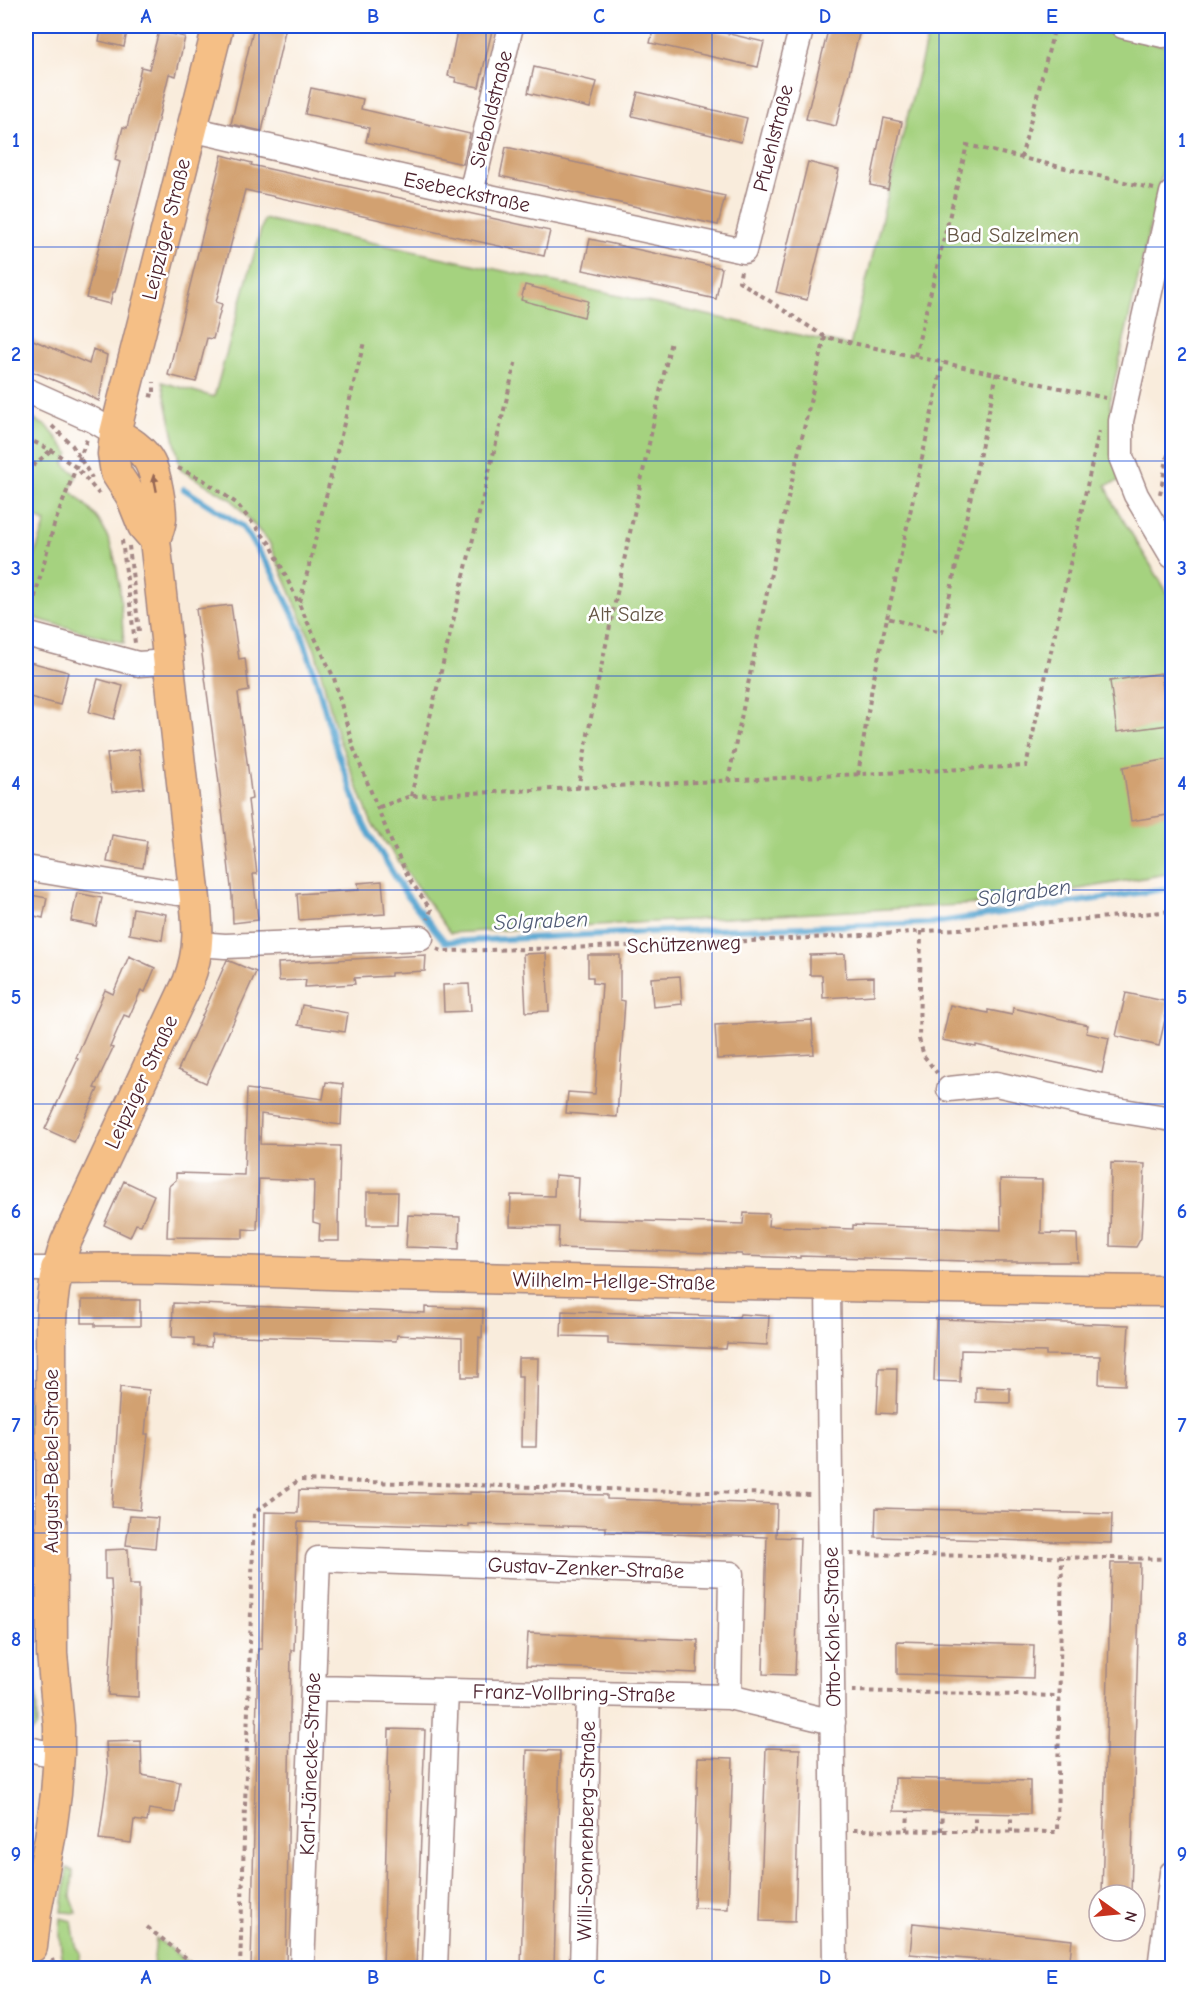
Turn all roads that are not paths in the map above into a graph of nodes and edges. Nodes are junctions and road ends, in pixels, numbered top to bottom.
1 (214, 26) edge
2 (512, 26) edge
3 (802, 26) edge
4 (1123, 26) edge
5 (1163, 35) dead end
6 (192, 129) junction
7 (1166, 192) edge
8 (471, 193) junction
9 (744, 251) joint
10 (26, 390) edge
11 (115, 433) junction
12 (1173, 556) edge
13 (27, 629) edge
14 (150, 663) junction
15 (26, 868) edge
16 (194, 890) junction
17 (421, 938) road end
18 (198, 944) junction
19 (949, 1089) road end
20 (1173, 1119) edge
21 (26, 1269) edge
22 (56, 1269) junction
23 (828, 1285) junction
24 (1173, 1291) edge
25 (318, 1559) joint
26 (313, 1688) junction
27 (446, 1690) junction
28 (589, 1694) junction
29 (729, 1697) junction
30 (833, 1722) junction
31 (42, 1751) edge
32 (26, 1870) edge
33 (1173, 1873) edge
34 (33, 1952) edge
35 (302, 1968) edge
36 (435, 1968) edge
37 (582, 1968) edge
38 (835, 1968) edge
39 (1160, 1968) edge

1 - 6 main road, Leipziger Straße
2 - 8 street, Sieboldstraße
3 - 9 street, Pfuehlstraße
4 - 5 street
6 - 8 street, Esebeckstraße
6 - 11 main road, Leipziger Straße
7 - 12 street
8 - 9 street, Esebeckstraße
10 - 11 street
11 - 14 main road, Leipziger Straße
13 - 14 street
14 - 16 main road, Leipziger Straße
15 - 16 street
16 - 18 main road, Leipziger Straße
17 - 18 street
18 - 22 main road, Leipziger Straße
19 - 20 street
21 - 22 street
22 - 23 main road, Wilhelm-Hellge-Straße
22 - 31 main road, August-Bebel-Straße
23 - 24 main road, Wilhelm-Hellge-Straße
23 - 30 street, Otto-Kohle-Straße
25 - 26 street, Karl-Jänecke-Straße
25 - 29 street, Gustav-Zenker-Straße
26 - 27 street, Franz-Vollbring-Straße
26 - 35 street, Karl-Jänecke-Straße
27 - 28 street, Franz-Vollbring-Straße
27 - 36 street
28 - 29 street, Franz-Vollbring-Straße
28 - 37 street, Willi-Sonnenberg-Straße
29 - 30 street, Franz-Vollbring-Straße
30 - 38 street, Otto-Kohle-Straße
31 - 32 main road, August-Bebel-Straße
31 - 34 main road, August-Bebel-Straße
33 - 39 street

